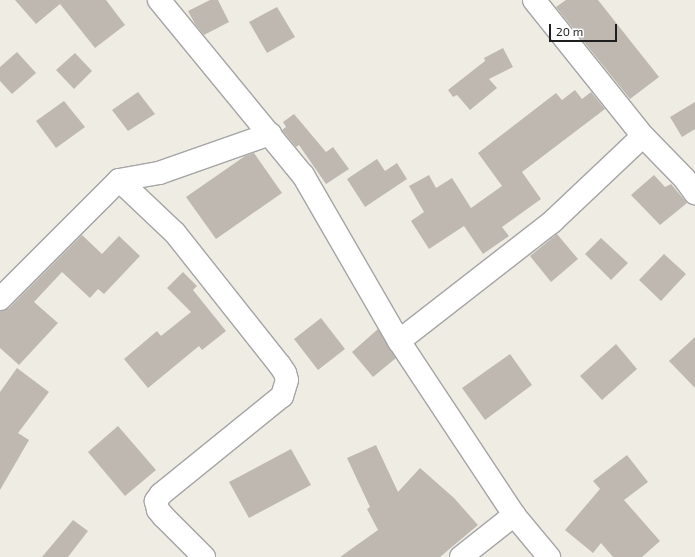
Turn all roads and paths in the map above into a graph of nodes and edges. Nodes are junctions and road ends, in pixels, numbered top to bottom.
1 (159, 0) edge
2 (534, 0) edge
3 (270, 134) junction
4 (643, 136) junction
5 (119, 180) junction
6 (691, 181) edge
7 (0, 298) edge
8 (399, 341) junction
9 (514, 515) junction
10 (204, 557) edge
11 (461, 557) edge
12 (549, 557) edge

1 - 3 street
2 - 4 street
3 - 5 street
3 - 8 street
4 - 6 street
4 - 8 street
5 - 7 street
5 - 10 street
8 - 9 street
9 - 11 street
9 - 12 street

